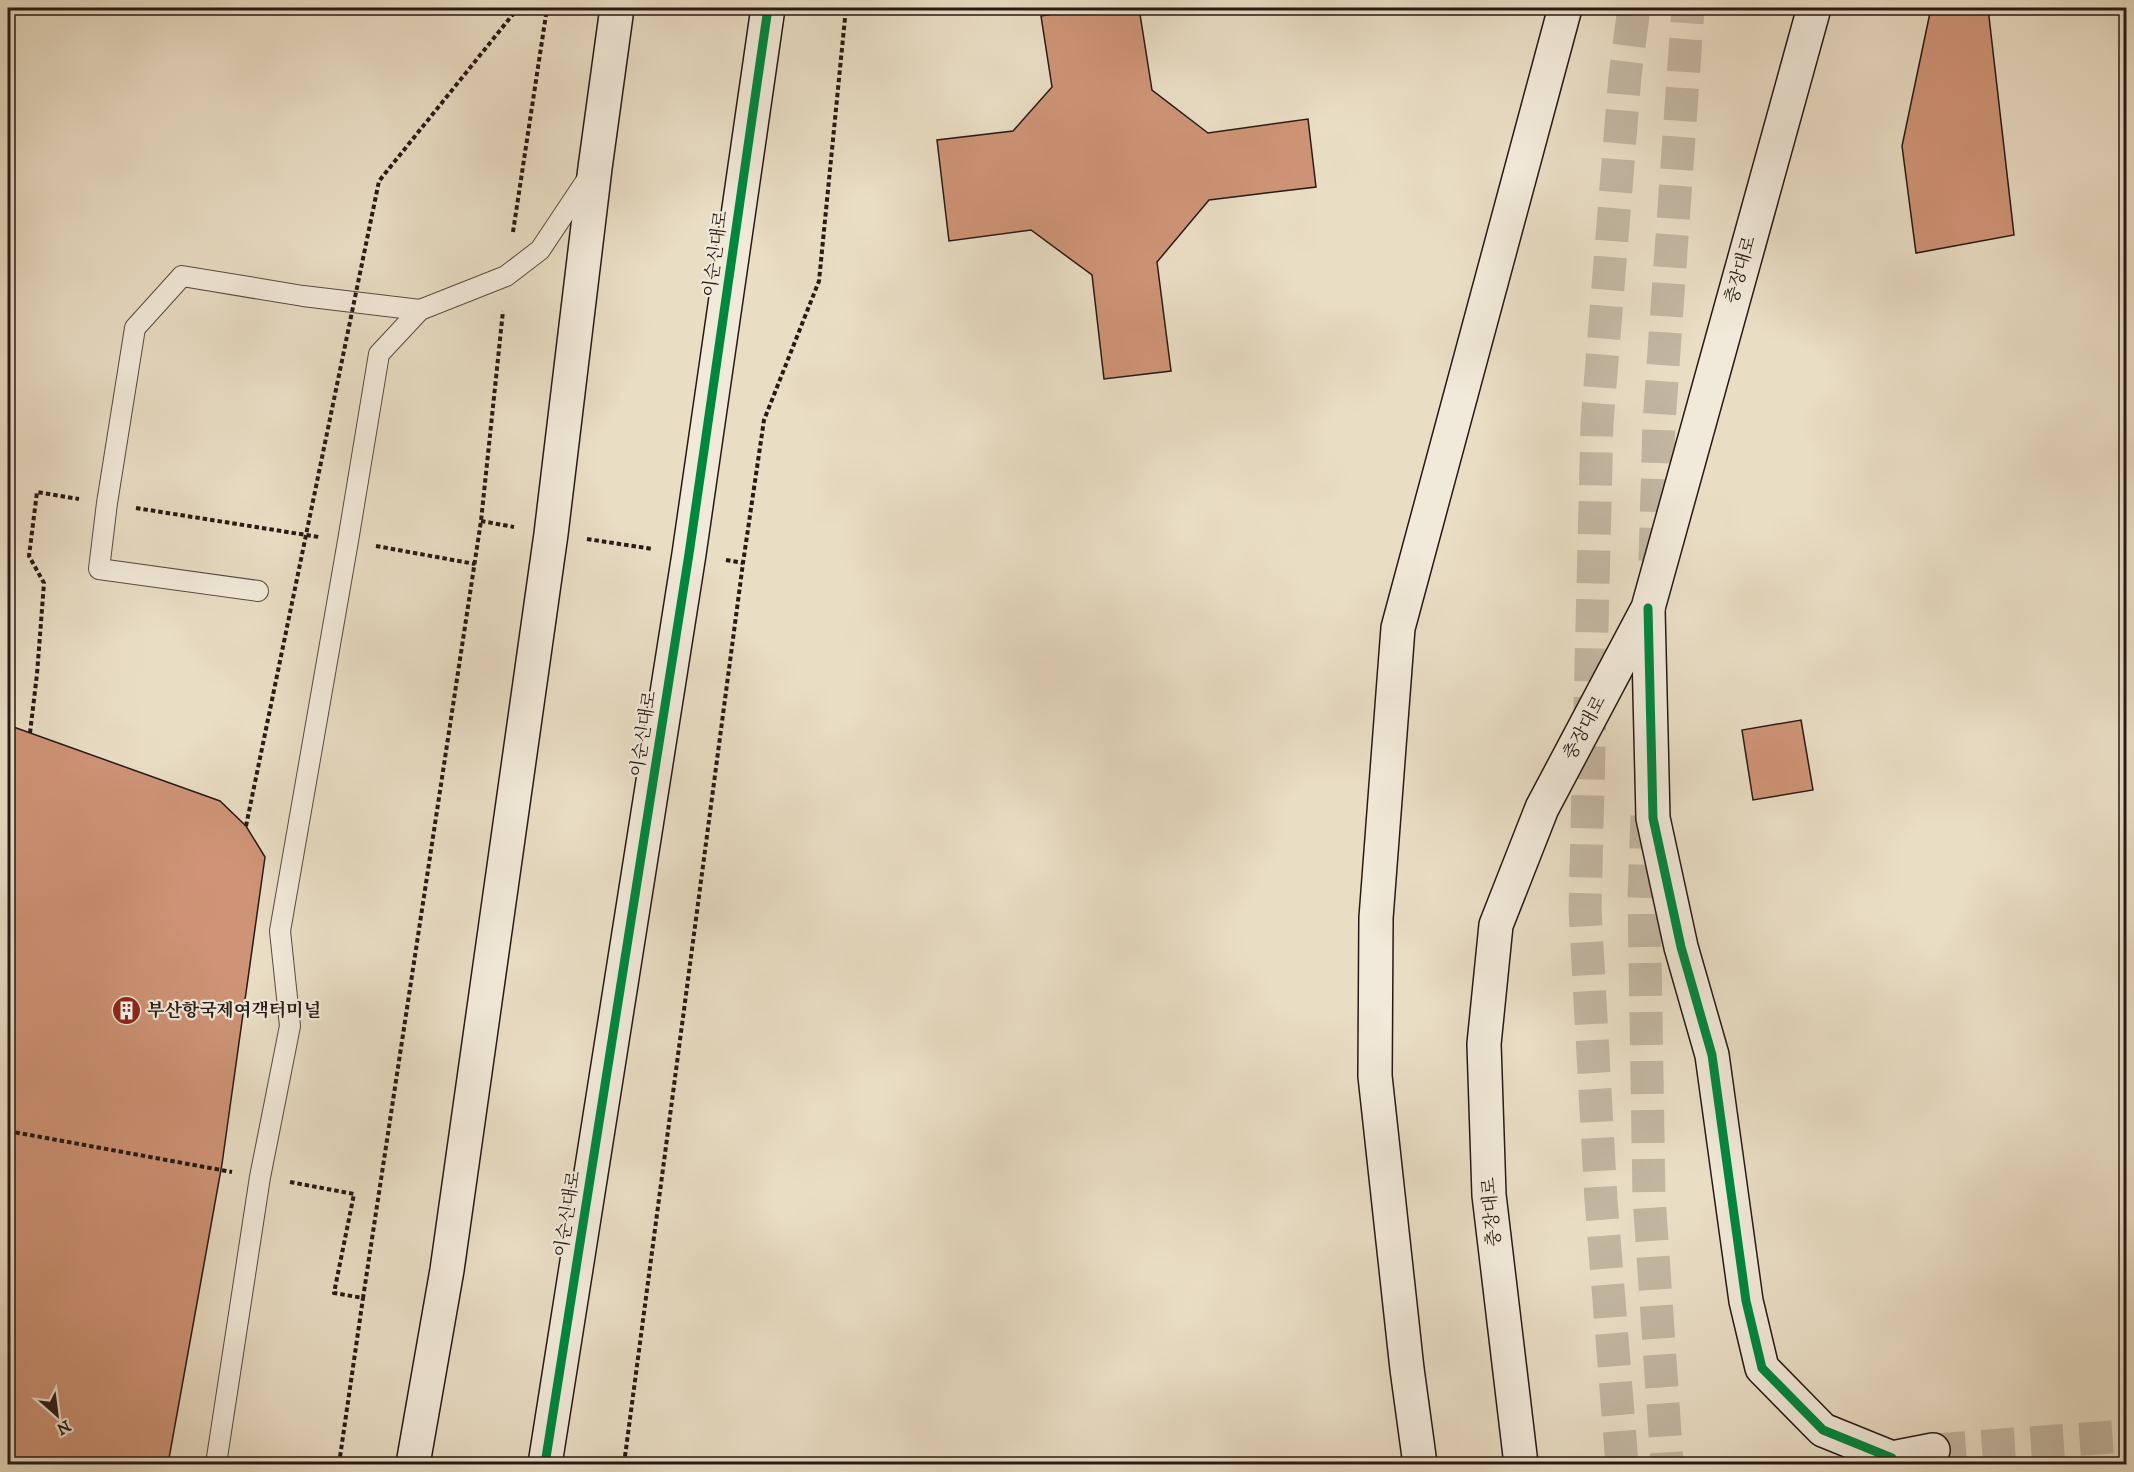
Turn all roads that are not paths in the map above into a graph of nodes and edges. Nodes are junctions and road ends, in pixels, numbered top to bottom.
1 (617, 8) edge
2 (768, 8) edge
3 (1565, 8) edge
4 (1814, 8) edge
5 (595, 168) junction
6 (420, 310) junction
7 (258, 591) dead end
8 (1648, 608) junction
9 (1933, 1450) tunnel mouth
10 (1886, 1461) edge
11 (216, 1464) edge
12 (413, 1464) edge
13 (545, 1464) edge
14 (1420, 1464) edge
15 (1521, 1464) edge

1 - 5 street
2 - 13 street, 이순신대로
3 - 14 street
4 - 8 street, 충장대로
5 - 6 lane
5 - 12 street
6 - 7 lane
6 - 11 lane
8 - 10 street
8 - 15 street, 충장대로
9 - 10 street

